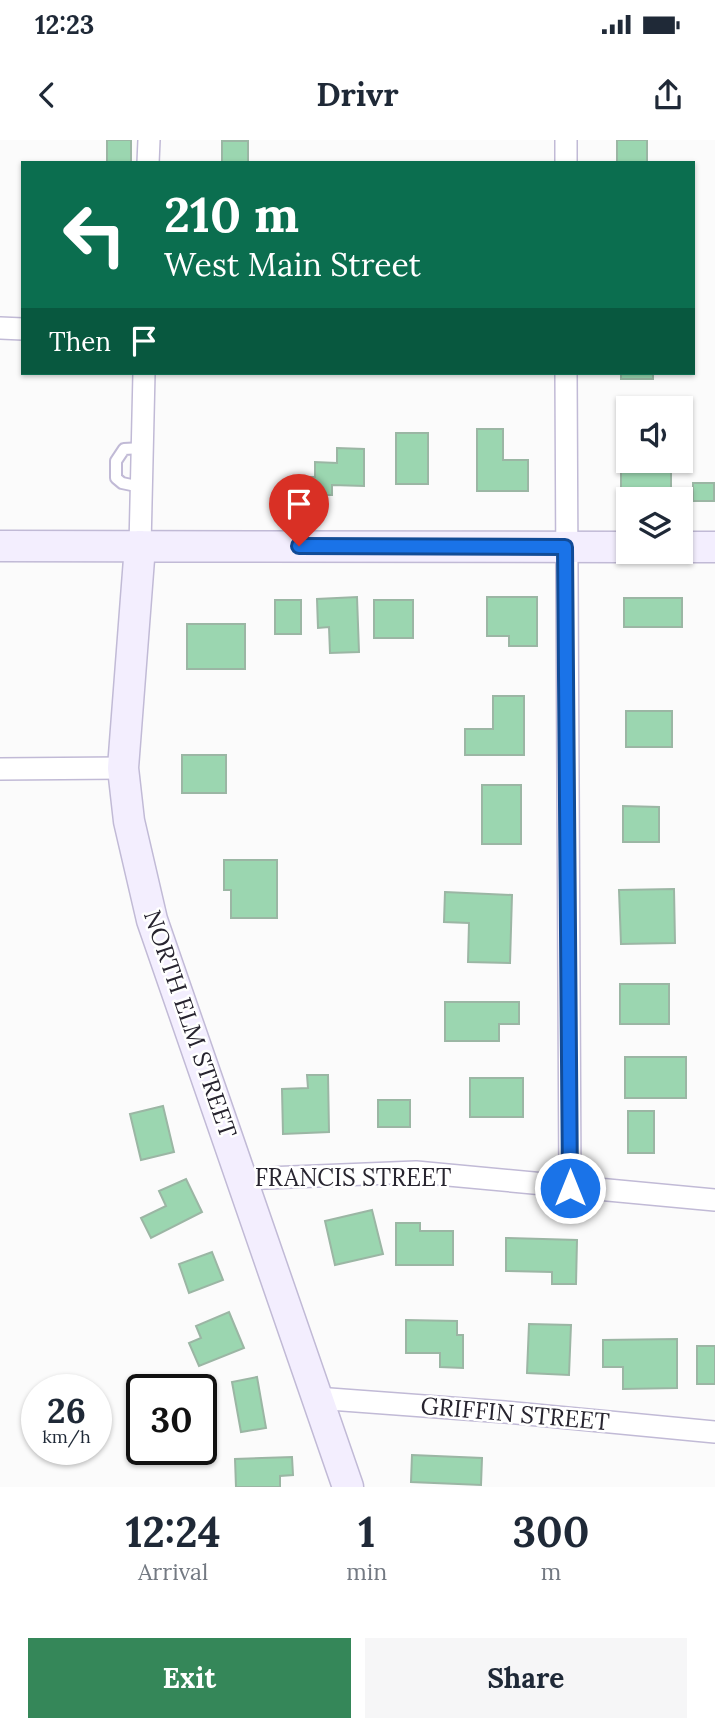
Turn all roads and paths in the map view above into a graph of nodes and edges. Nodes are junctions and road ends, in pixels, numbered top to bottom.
1 (149, 140) edge
2 (566, 140) edge
3 (148, 161) edge
4 (566, 161) edge
5 (0, 328) edge
6 (21, 329) edge
7 (144, 375) edge
8 (566, 375) edge
9 (0, 546) edge
10 (140, 546) junction
11 (565, 547) junction
12 (616, 547) edge
13 (693, 547) edge
14 (715, 547) edge
15 (123, 768) junction
16 (0, 769) edge
17 (242, 1179) junction
18 (570, 1188) junction
19 (715, 1200) edge
20 (316, 1398) junction
21 (715, 1432) edge
22 (348, 1487) edge

1 - 3 street
2 - 4 street
5 - 6 street
7 - 10 street
8 - 11 street
9 - 10 street
10 - 11 street
10 - 15 street, NORTH ELM STREET
11 - 12 street
11 - 18 street
13 - 14 street
15 - 16 street
15 - 17 street, NORTH ELM STREET
17 - 18 street, FRANCIS STREET
17 - 20 street, NORTH ELM STREET
18 - 19 street, FRANCIS STREET
20 - 21 street, GRIFFIN STREET
20 - 22 street, NORTH ELM STREET

